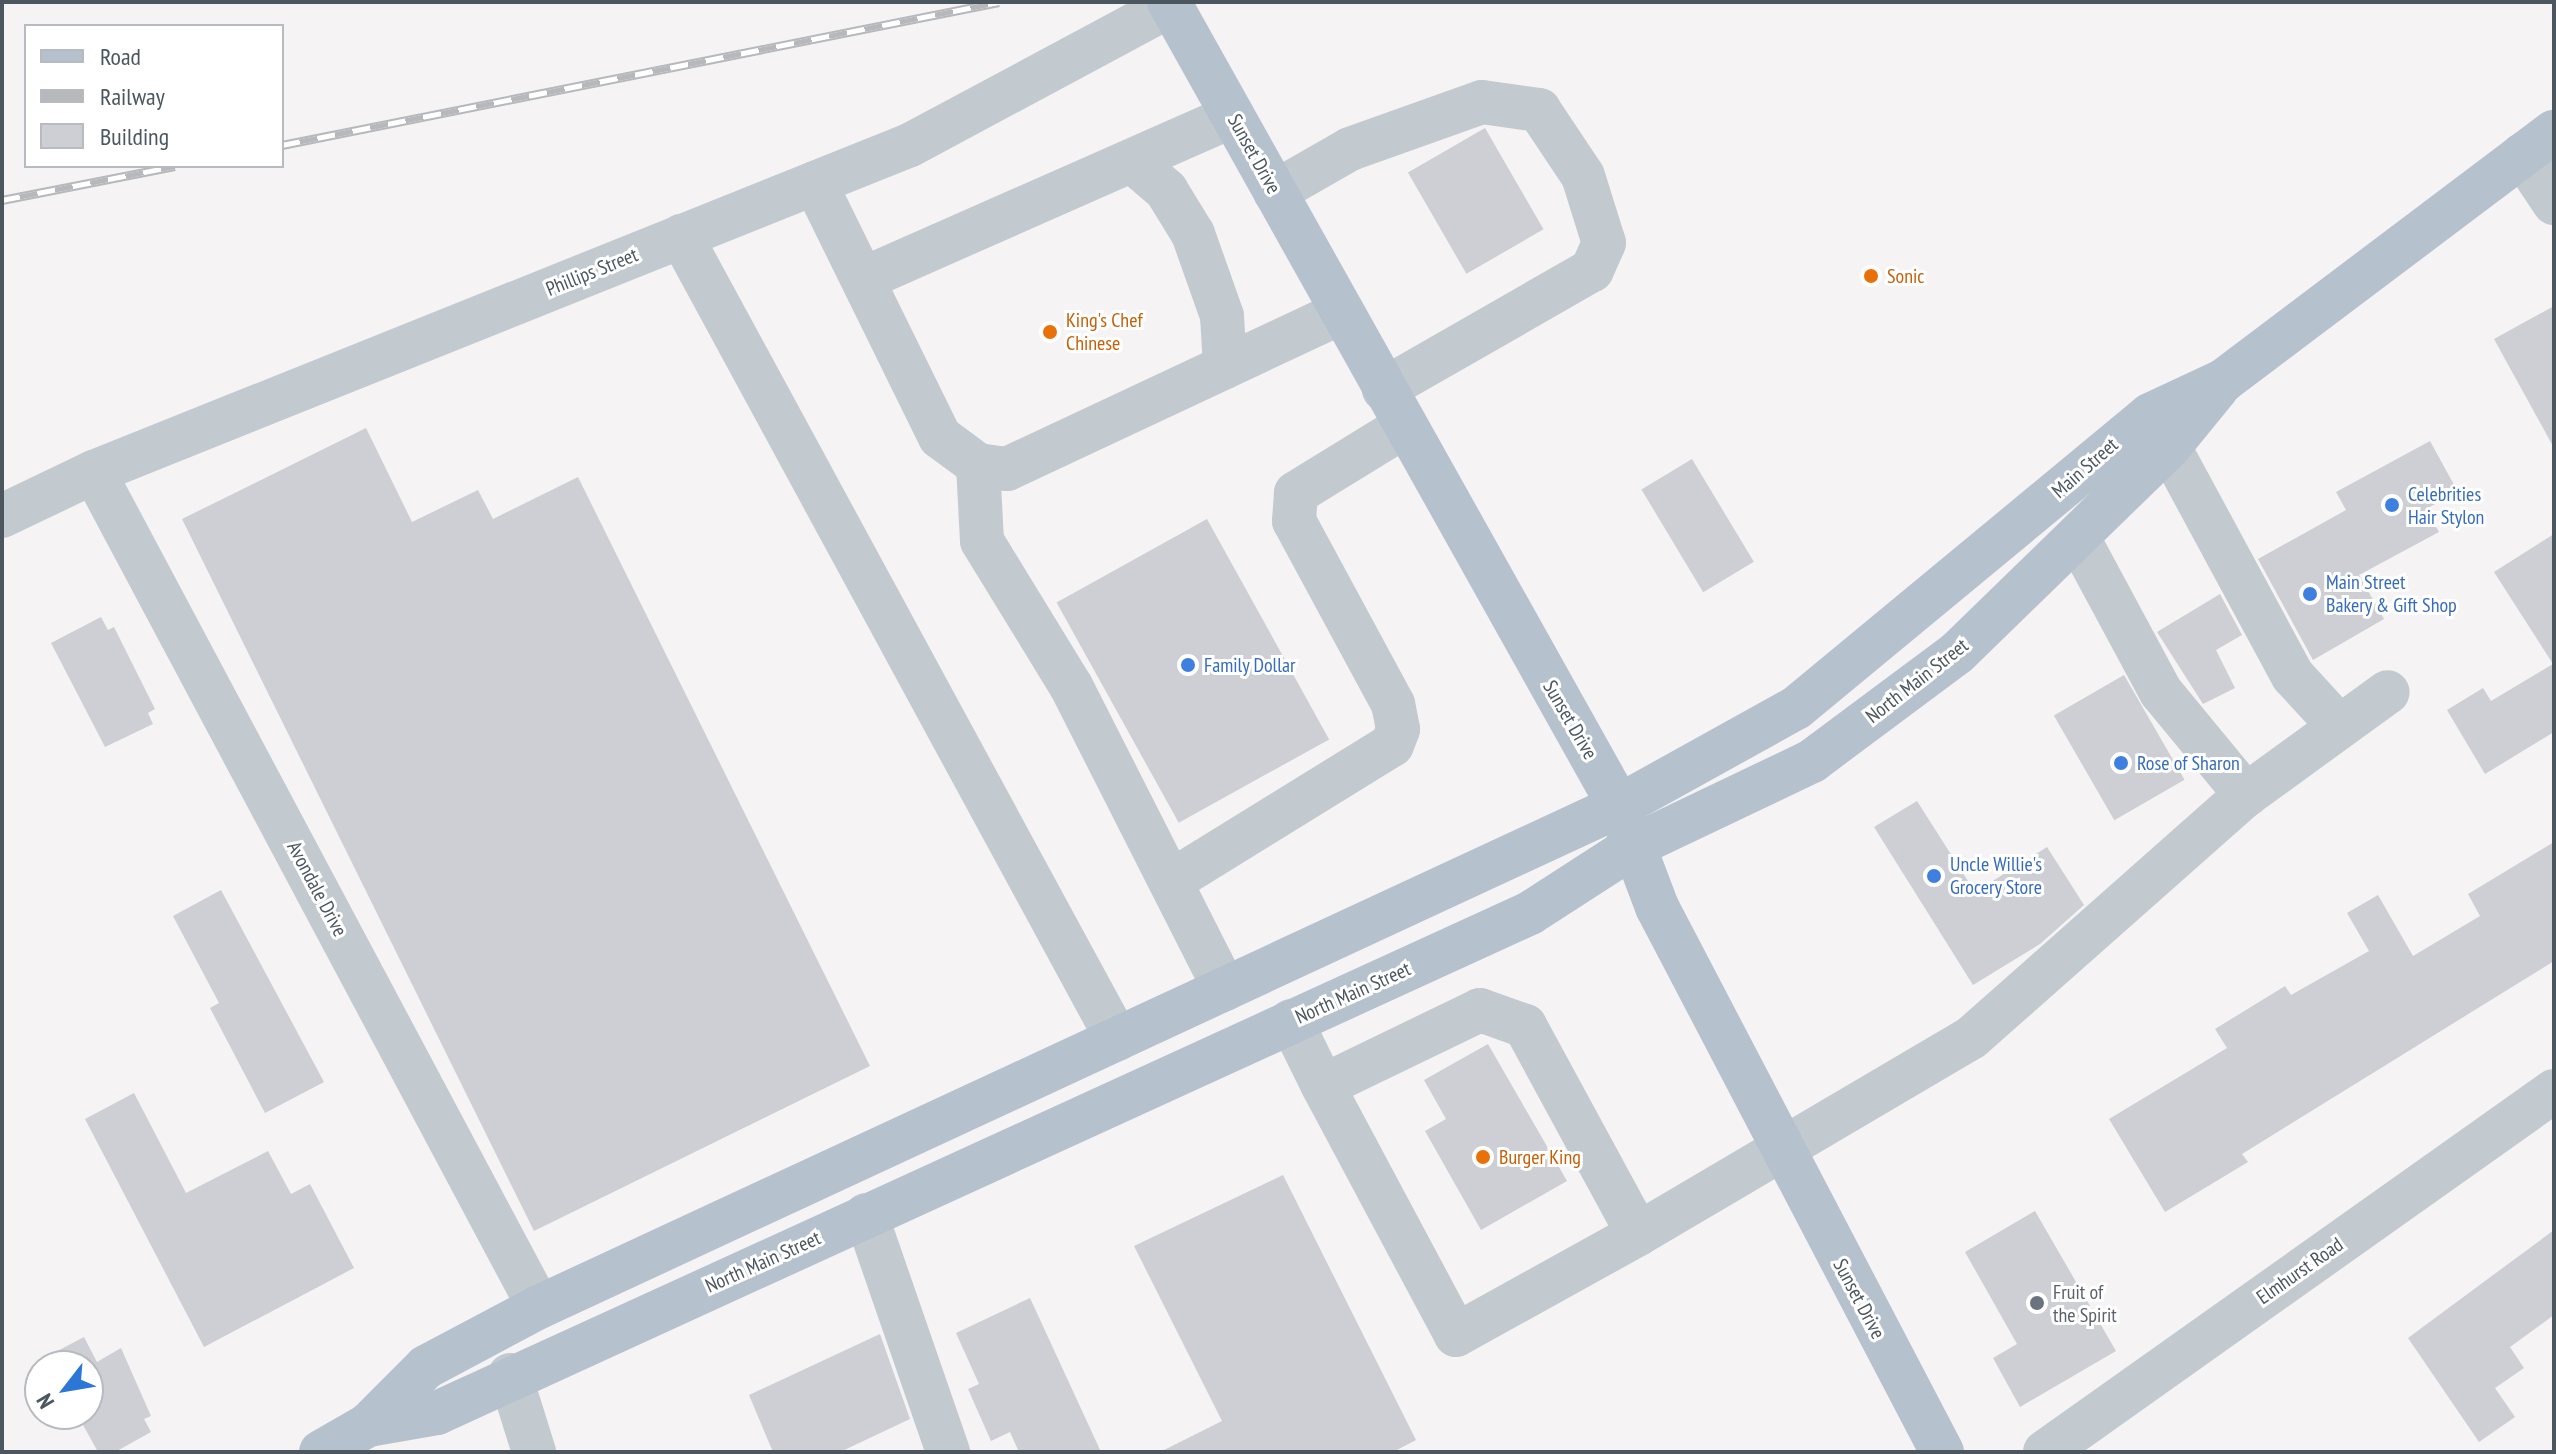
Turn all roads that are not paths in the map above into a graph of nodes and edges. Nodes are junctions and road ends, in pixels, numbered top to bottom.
1 (1170, 4) edge
2 (1233, 116) junction
3 (2538, 144) edge
4 (1132, 161) junction
5 (815, 183) junction
6 (1275, 192) junction
7 (2554, 203) edge
8 (681, 236) junction
9 (863, 279) junction
10 (1342, 312) junction
11 (1225, 367) junction
12 (2223, 381) junction
13 (1384, 389) junction
14 (1405, 426) junction
15 (2169, 447) junction
16 (978, 465) junction
17 (94, 472) junction
18 (2, 516) edge
19 (2078, 538) junction
20 (2388, 692) dead end
21 (2338, 725) junction
22 (2246, 795) junction
23 (1627, 826) junction
24 (1173, 880) junction
25 (1225, 989) junction
26 (1291, 1021) junction
27 (1525, 1026) junction
28 (1117, 1039) junction
29 (1323, 1086) junction
30 (2554, 1091) edge
31 (1779, 1150) junction
32 (866, 1215) junction
33 (1638, 1234) junction
34 (1508, 1306) junction
35 (539, 1307) junction
36 (510, 1375) junction
37 (368, 1425) junction
38 (321, 1452) edge
39 (534, 1452) edge
40 (948, 1452) edge
41 (1942, 1452) edge
42 (2045, 1452) edge

1 - 2 main road, Sunset Drive
1 - 5 street, Phillips Street
2 - 4 street
2 - 6 main road, Sunset Drive
3 - 7 street
3 - 12 main road, Main Street
4 - 9 street
4 - 11 street
5 - 8 street, Phillips Street
5 - 9 street
6 - 10 main road, Sunset Drive
6 - 13 street
8 - 17 street, Phillips Street
8 - 28 street
9 - 16 street
10 - 11 street
10 - 13 main road, Sunset Drive
11 - 16 street
12 - 15 main road, North Main Street
12 - 23 main road, Main Street
13 - 14 main road, Sunset Drive
14 - 23 main road, Sunset Drive
14 - 24 street
15 - 19 main road, North Main Street
15 - 21 street
16 - 24 street
17 - 18 street, Phillips Street
17 - 35 street, Avondale Drive
19 - 22 street
19 - 23 main road, North Main Street
20 - 21 street
21 - 22 street
22 - 31 street
23 - 25 main road, North Main Street
23 - 26 main road, North Main Street
23 - 31 main road, Sunset Drive
24 - 25 street
25 - 28 main road, North Main Street
26 - 29 street
26 - 32 main road, North Main Street
27 - 29 street
27 - 33 street
27 - 34 street
28 - 35 main road, North Main Street
29 - 34 street
30 - 42 street, Elmhurst Road
31 - 33 street
31 - 41 main road, Sunset Drive
32 - 36 main road, North Main Street
32 - 40 street
33 - 34 street
35 - 37 main road, North Main Street
36 - 37 main road, North Main Street
36 - 39 street
37 - 38 main road, North Main Street

